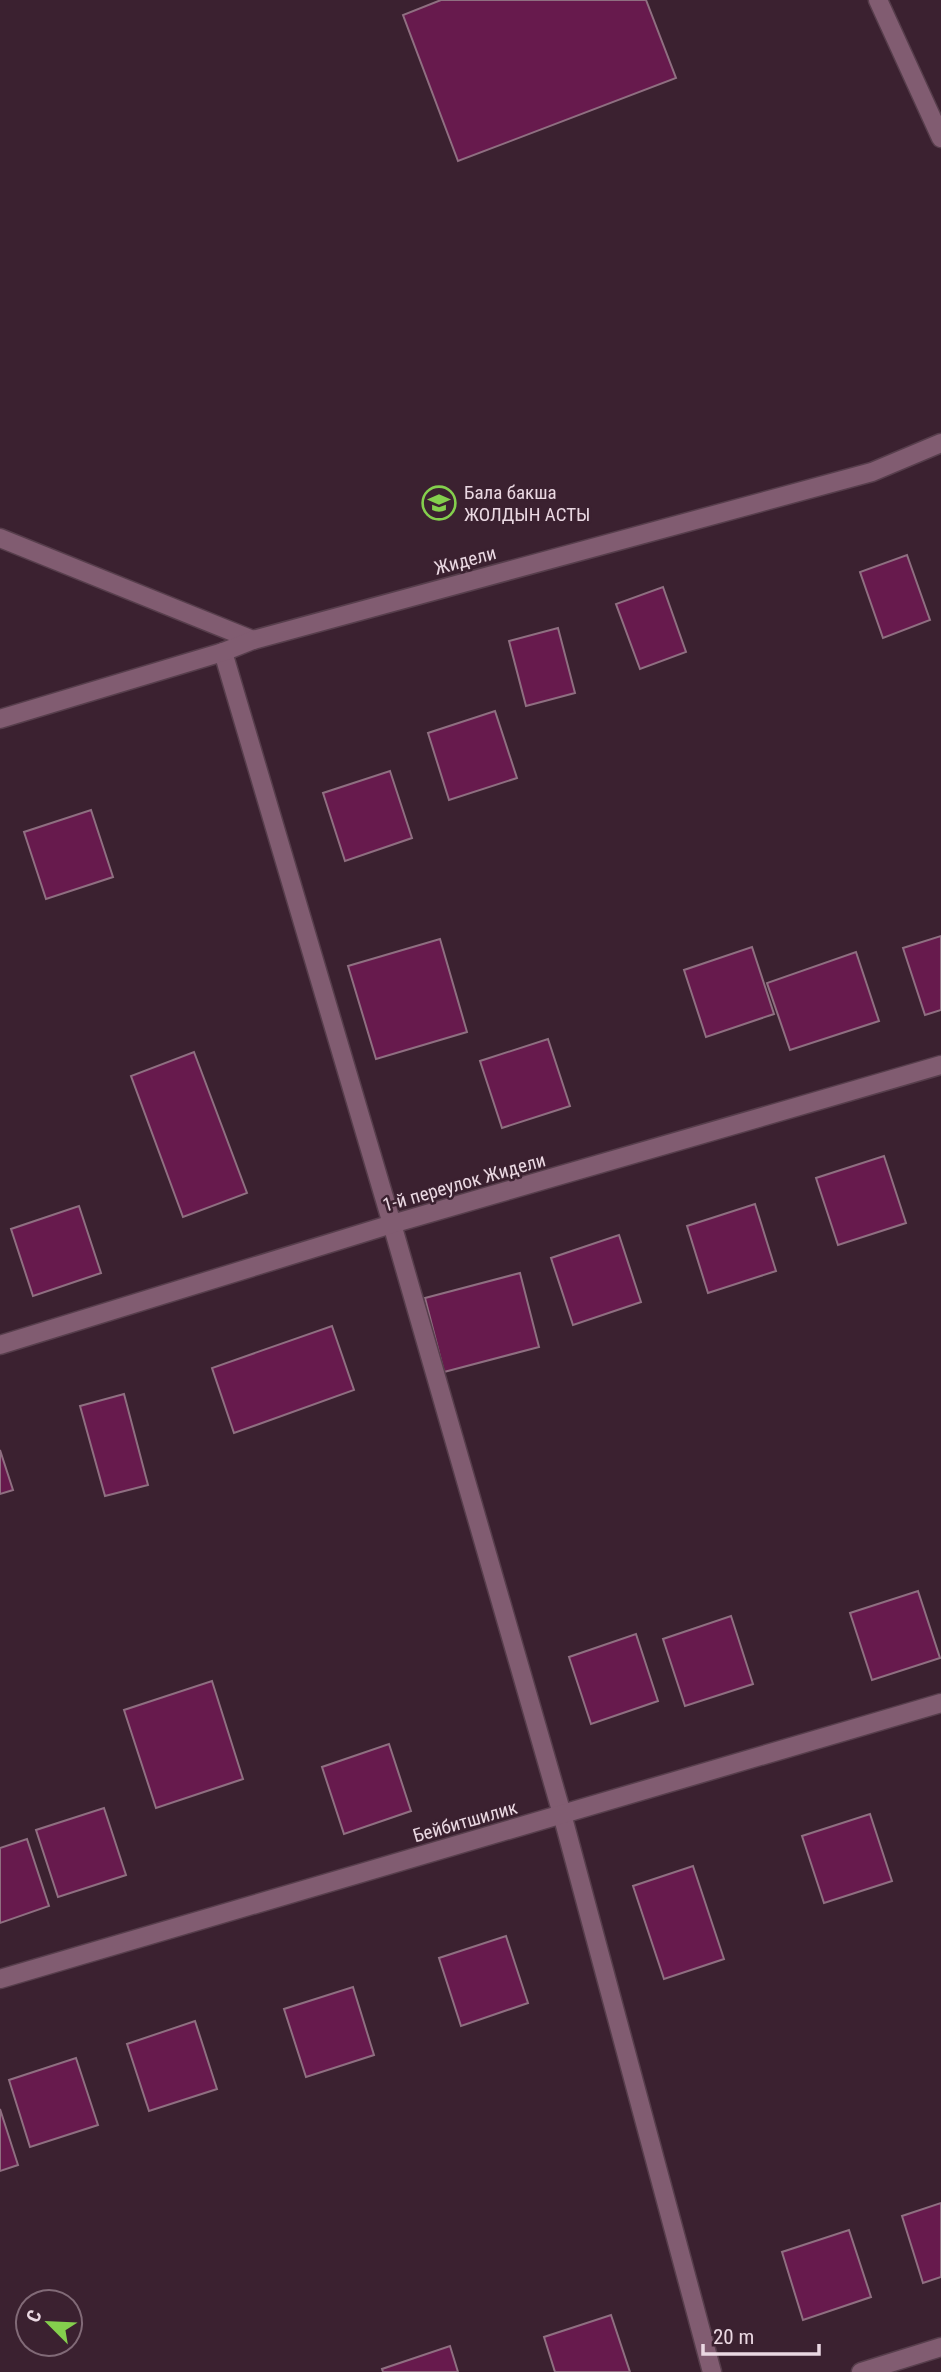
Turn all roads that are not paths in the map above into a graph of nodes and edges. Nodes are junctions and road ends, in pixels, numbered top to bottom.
1 (878, 0) edge
2 (941, 138) edge
3 (941, 443) edge
4 (0, 538) edge
5 (253, 640) junction
6 (223, 652) junction
7 (0, 719) edge
8 (941, 1065) edge
9 (392, 1224) junction
10 (0, 1345) edge
11 (941, 1703) edge
12 (562, 1814) junction
13 (0, 1979) edge
14 (941, 2347) edge
15 (712, 2372) edge
16 (861, 2372) edge

1 - 2 street
3 - 5 street, Жидели
4 - 5 street
5 - 6 street, Жидели
6 - 7 street, Жидели
6 - 9 street
8 - 9 street, 1-й переулок Жидели
9 - 10 street, 1-й переулок Жидели
9 - 12 street
11 - 12 street, Бейбитшилик
12 - 13 street, Бейбитшилик
12 - 15 street
14 - 16 street

